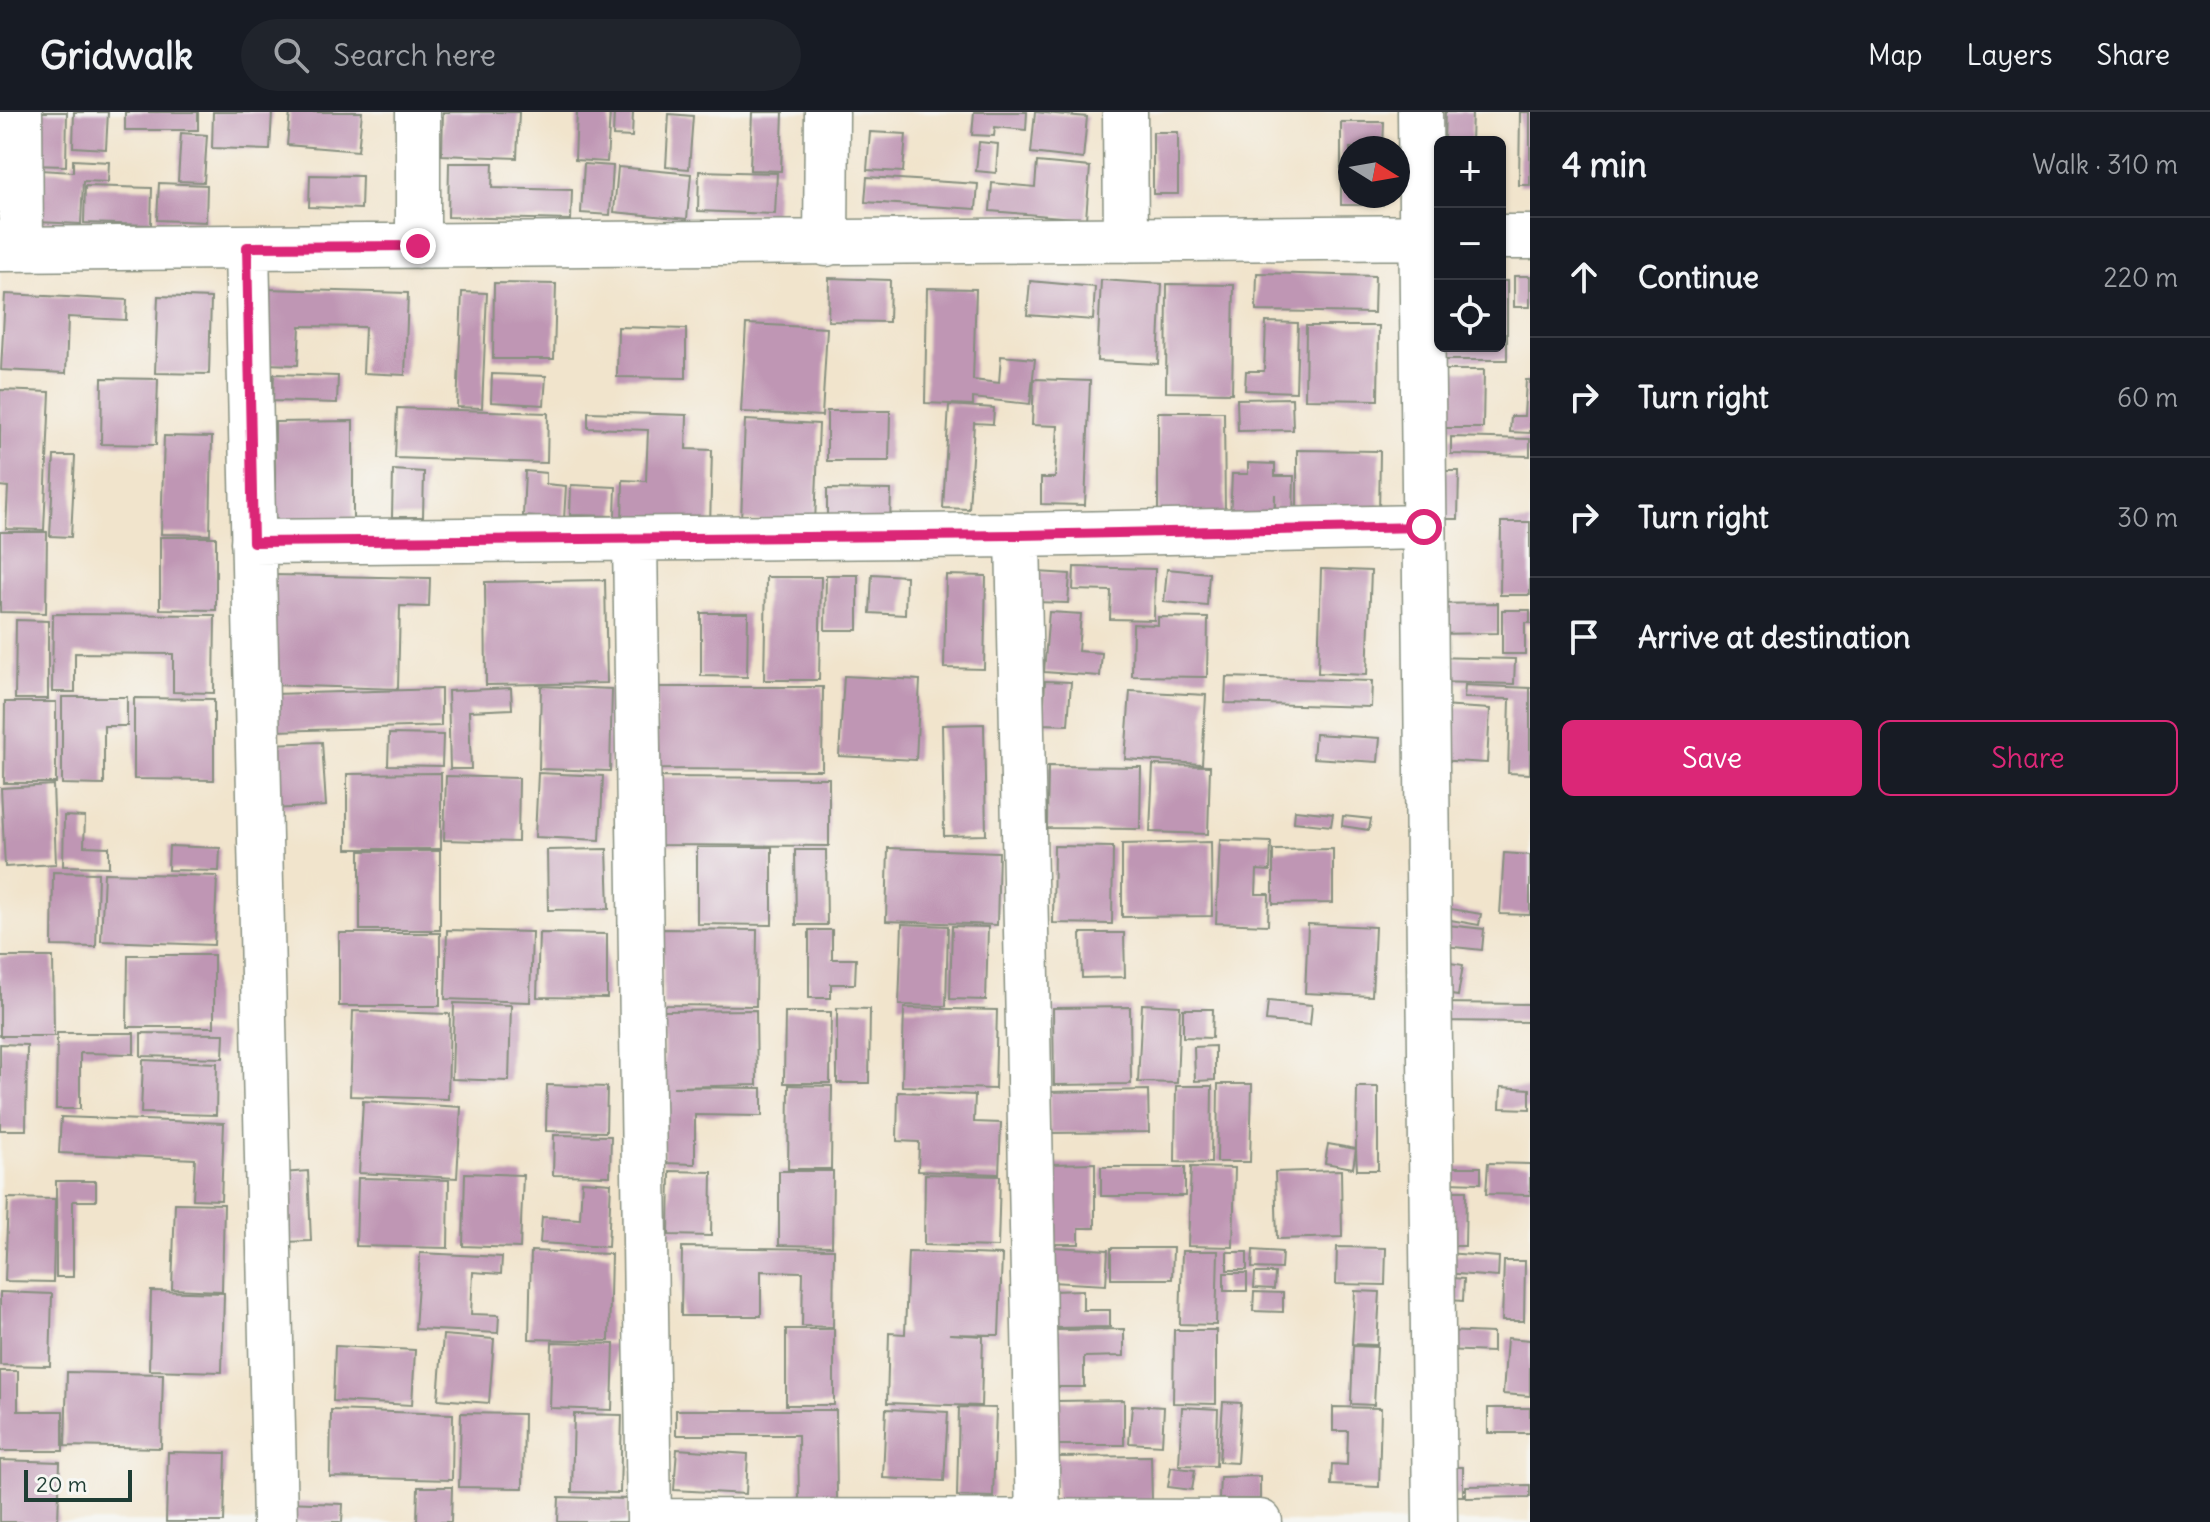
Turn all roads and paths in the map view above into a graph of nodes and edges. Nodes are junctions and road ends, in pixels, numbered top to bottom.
1 (20, 112) edge
2 (418, 112) edge
3 (827, 112) edge
4 (1125, 112) edge
5 (1420, 112) edge
6 (1430, 237) edge
7 (1506, 237) edge
8 (1530, 237) edge
9 (1126, 240) junction
10 (826, 244) junction
11 (418, 246) junction
12 (247, 247) junction
13 (11, 249) edge
14 (1424, 527) junction
15 (1018, 535) junction
16 (635, 539) junction
17 (253, 542) junction
18 (649, 1521) edge
19 (275, 1522) edge
20 (1038, 1522) edge
21 (1260, 1522) edge
22 (1435, 1522) edge

1 - 13 street
2 - 11 street
3 - 10 street
4 - 9 street
5 - 6 street
6 - 9 street
6 - 14 street
7 - 8 street
9 - 10 street
10 - 11 street
11 - 12 street
12 - 13 street
12 - 17 street
14 - 15 street
14 - 22 street
15 - 16 street
15 - 20 street
16 - 17 street
16 - 18 street
17 - 19 street
18 - 20 street
20 - 21 street

